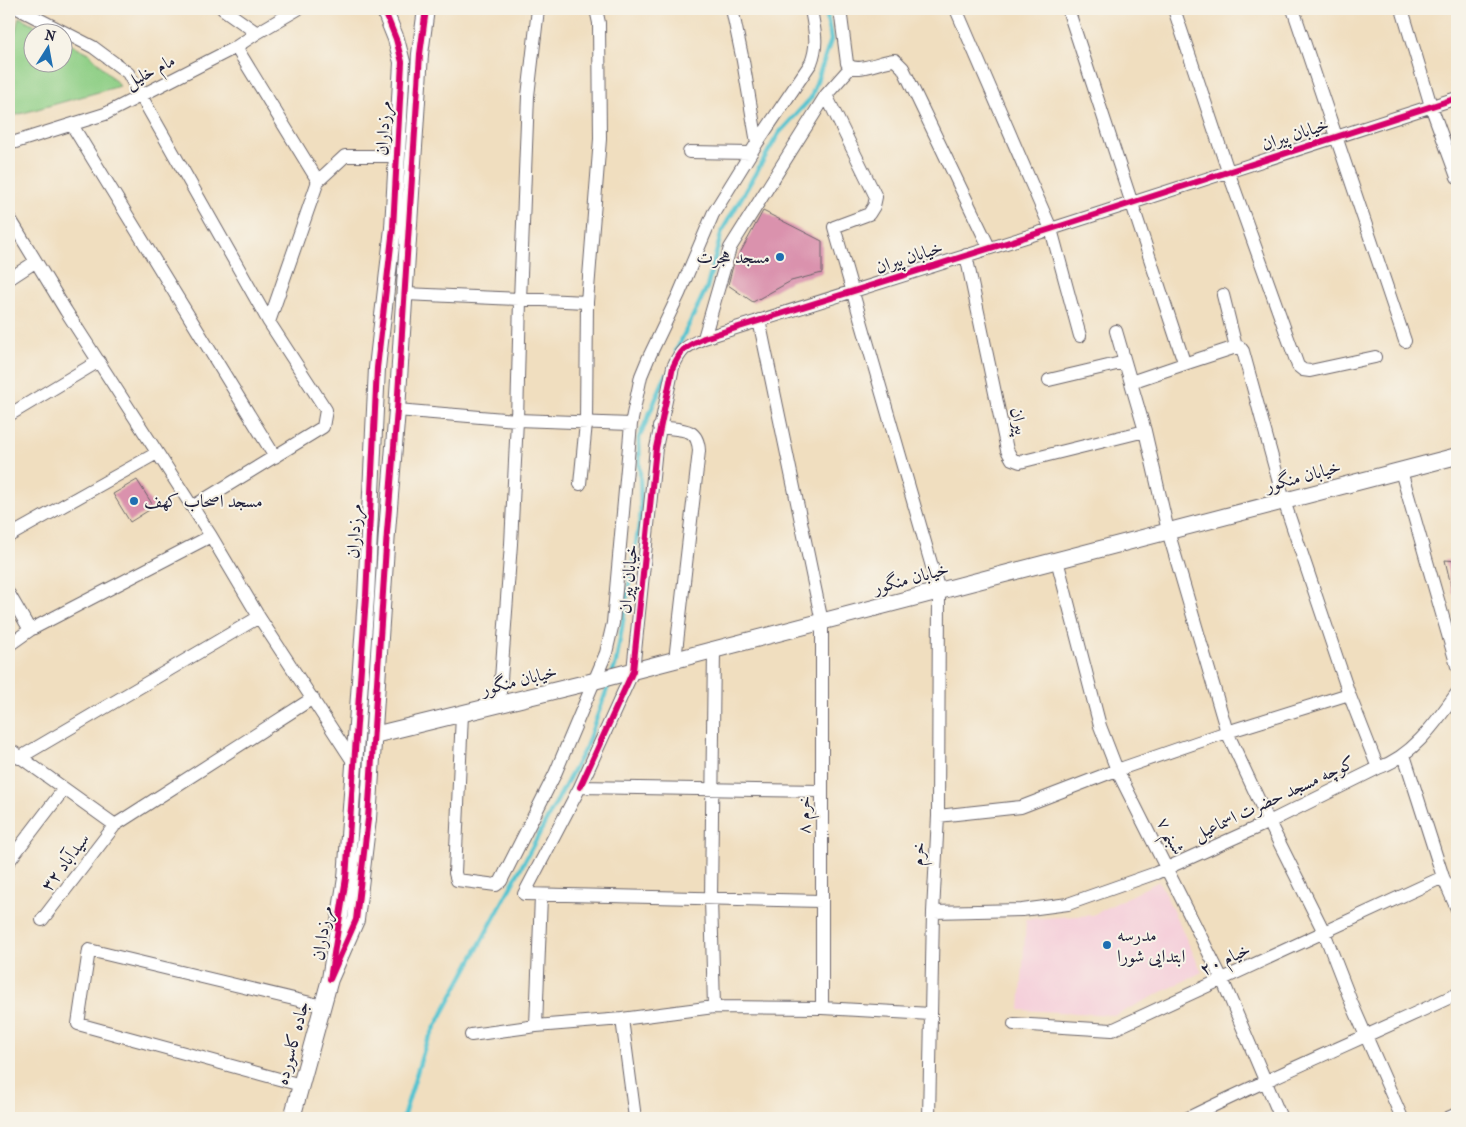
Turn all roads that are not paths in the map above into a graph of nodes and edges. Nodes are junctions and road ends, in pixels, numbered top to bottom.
1 (19, 9) edge
2 (223, 9) edge
3 (298, 9) edge
4 (384, 9) edge
5 (426, 9) edge
6 (538, 9) edge
7 (596, 9) edge
8 (732, 9) edge
9 (811, 9) edge
10 (840, 9) edge
11 (956, 9) edge
12 (1068, 9) edge
13 (1174, 9) edge
14 (1293, 9) edge
15 (1402, 9) edge
16 (257, 33) junction
17 (236, 47) junction
18 (850, 68) junction
19 (142, 95) junction
20 (826, 96) junction
21 (1457, 98) edge
22 (1431, 106) junction
23 (72, 125) junction
24 (1337, 136) junction
25 (9, 144) edge
26 (754, 148) junction
27 (689, 152) dead end
28 (396, 156) junction
29 (1228, 171) junction
30 (1457, 177) edge
31 (318, 181) junction
32 (1130, 202) junction
33 (9, 217) edge
34 (1051, 229) junction
35 (989, 247) junction
36 (966, 255) junction
37 (35, 262) junction
38 (9, 279) edge
39 (853, 292) junction
40 (405, 294) junction
41 (1223, 295) dead end
42 (520, 300) junction
43 (587, 302) junction
44 (759, 320) junction
45 (269, 322) junction
46 (1116, 330) dead end
47 (1080, 336) dead end
48 (704, 338) junction
49 (1405, 341) dead end
50 (1236, 347) junction
51 (1375, 357) dead end
52 (99, 361) junction
53 (1125, 362) junction
54 (1187, 363) junction
55 (1049, 380) dead end
56 (1131, 382) junction
57 (397, 410) junction
58 (9, 415) edge
59 (517, 420) junction
60 (586, 423) junction
61 (631, 424) junction
62 (659, 427) junction
63 (1145, 431) junction
64 (157, 453) junction
65 (1457, 456) edge
66 (275, 457) junction
67 (1401, 471) junction
68 (580, 484) dead end
69 (1284, 501) junction
70 (192, 507) junction
71 (1168, 531) junction
72 (9, 536) edge
73 (211, 536) junction
74 (1057, 560) junction
75 (939, 591) junction
76 (9, 594) edge
77 (259, 617) junction
78 (822, 622) junction
79 (30, 630) junction
80 (9, 645) edge
81 (714, 650) junction
82 (675, 660) junction
83 (1457, 666) edge
84 (633, 671) junction
85 (594, 681) junction
86 (1457, 693) edge
87 (1349, 694) junction
88 (313, 698) junction
89 (499, 706) junction
90 (462, 714) junction
91 (1227, 732) junction
92 (374, 735) junction
93 (9, 749) edge
94 (1404, 755) junction
95 (19, 758) junction
96 (354, 763) junction
97 (1378, 768) junction
98 (1117, 770) junction
99 (580, 787) junction
100 (64, 789) junction
101 (712, 789) junction
102 (821, 791) junction
103 (938, 816) junction
104 (1269, 822) junction
105 (115, 825) junction
106 (9, 861) edge
107 (1167, 867) junction
108 (1443, 878) junction
109 (541, 896) junction
110 (711, 899) junction
111 (821, 901) junction
112 (1457, 909) edge
113 (933, 912) junction
114 (42, 920) dead end
115 (1324, 932) junction
116 (330, 979) junction
117 (1222, 979) junction
118 (1457, 994) edge
119 (323, 1006) junction
120 (714, 1007) junction
121 (822, 1008) junction
122 (931, 1014) junction
123 (622, 1019) junction
124 (1014, 1024) dead end
125 (536, 1026) junction
126 (471, 1035) dead end
127 (1366, 1036) junction
128 (1265, 1080) junction
129 (301, 1085) junction
130 (1457, 1114) edge
131 (292, 1118) edge
132 (635, 1118) edge
133 (930, 1118) edge
134 (1188, 1118) edge
135 (1281, 1118) edge
136 (1402, 1118) edge
137 (1448, 1118) edge

1 - 19 street
2 - 16 street
3 - 16 street, مام خلیل
4 - 28 street, مرزداران
5 - 40 street, مرزداران
6 - 42 street
7 - 43 street
8 - 26 street
9 - 26 street
10 - 18 street
11 - 34 street
12 - 32 street
13 - 29 street
14 - 24 street
15 - 22 street
16 - 17 street, مام خلیل
17 - 19 street, مام خلیل
17 - 31 street
18 - 20 street
18 - 35 street
19 - 23 street, مام خلیل
19 - 45 street
20 - 39 street, خرم
20 - 48 street
21 - 22 street, خیابان پیران
22 - 24 street, خیابان پیران
22 - 30 street
23 - 25 street, مام خلیل
23 - 66 street
24 - 29 street, خیابان پیران
24 - 49 street
26 - 27 street
26 - 61 street
28 - 31 street
28 - 96 street, مرزداران
29 - 32 street, خیابان پیران
29 - 51 street
31 - 45 street
32 - 34 street, خیابان پیران
32 - 54 street
33 - 37 street
34 - 35 street, خیابان پیران
34 - 47 street
35 - 36 street, خیابان پیران
36 - 39 street, خیابان پیران
36 - 63 street, پیران
37 - 38 street
37 - 52 street
39 - 44 street, خیابان پیران
39 - 75 street, خرم
40 - 42 street
40 - 57 street, مرزداران
41 - 50 street
42 - 43 street
42 - 59 street
43 - 60 street
44 - 48 street, خیابان پیران
44 - 78 street, خرم ۸
45 - 66 street
46 - 53 street
48 - 62 street, خیابان پیران
50 - 54 street
50 - 69 street
52 - 58 street
52 - 64 street
53 - 55 street
53 - 56 street
54 - 56 street
56 - 63 street
57 - 59 street
57 - 92 street, مرزداران
59 - 60 street
59 - 89 street
60 - 61 street
60 - 68 street
61 - 85 street
62 - 82 street
62 - 84 street, خیابان پیران
63 - 71 street
64 - 70 street
64 - 72 street
65 - 67 street, خیابان منگور
66 - 70 street
67 - 69 street, خیابان منگور
67 - 83 street
69 - 71 street, خیابان منگور
69 - 87 street
70 - 73 street
71 - 74 street, خیابان منگور
71 - 91 street
73 - 77 street
73 - 79 street
74 - 75 street, خیابان منگور
74 - 98 street, شبنم ۷
75 - 78 street, خیابان منگور
75 - 103 street, خرم
76 - 79 street
77 - 88 street
77 - 95 street
78 - 81 street, خیابان منگور
78 - 102 street, خرم ۸
79 - 80 street
81 - 82 street, خیابان منگور
81 - 101 street
82 - 84 street, خیابان منگور
84 - 85 street, خیابان منگور
84 - 99 street, خیابان پیران
85 - 89 street, خیابان منگور
85 - 90 street
86 - 94 street, کوچه مسجد حضرت اسماعیل
87 - 91 street
87 - 97 street
88 - 96 street
88 - 105 street, سیدآباد ۳۲
89 - 90 street, خیابان منگور
90 - 92 street, خیابان منگور
91 - 98 street
91 - 104 street
92 - 116 street, مرزداران
93 - 95 street
94 - 97 street, کوچه مسجد حضرت اسماعیل
94 - 108 street
95 - 100 street
96 - 116 street, مرزداران
97 - 104 street, کوچه مسجد حضرت اسماعیل
98 - 103 street
98 - 107 street, شبنم ۷
99 - 101 street
99 - 109 street, خیابان پیران
100 - 105 street
100 - 106 street
101 - 102 street
101 - 110 street
102 - 111 street, خرم ۸
103 - 113 street, خرم
104 - 107 street, کوچه مسجد حضرت اسماعیل
104 - 115 street
105 - 114 street, سیدآباد ۳۲
107 - 113 street, کوچه مسجد حضرت اسماعیل
107 - 117 street, شبنم ۷
108 - 112 street
108 - 115 street, خیام ۲۰
109 - 110 street
109 - 125 street
110 - 111 street
110 - 120 street
111 - 121 street, خرم ۸
113 - 122 street, خرم
115 - 117 street, خیام ۲۰
115 - 127 street
116 - 119 street, جاده کاسورده
117 - 124 street, خیام ۲۰
117 - 128 street, شبنم ۷
118 - 127 street
119 - 129 street, جاده کاسورده
119 - 129 street
120 - 121 street
120 - 123 street
121 - 122 street
122 - 133 street, خرم
123 - 125 street
123 - 132 street
125 - 126 street
127 - 128 street
127 - 136 street
128 - 134 street
128 - 135 street, شبنم ۷
129 - 131 street, جاده کاسورده
130 - 137 street

